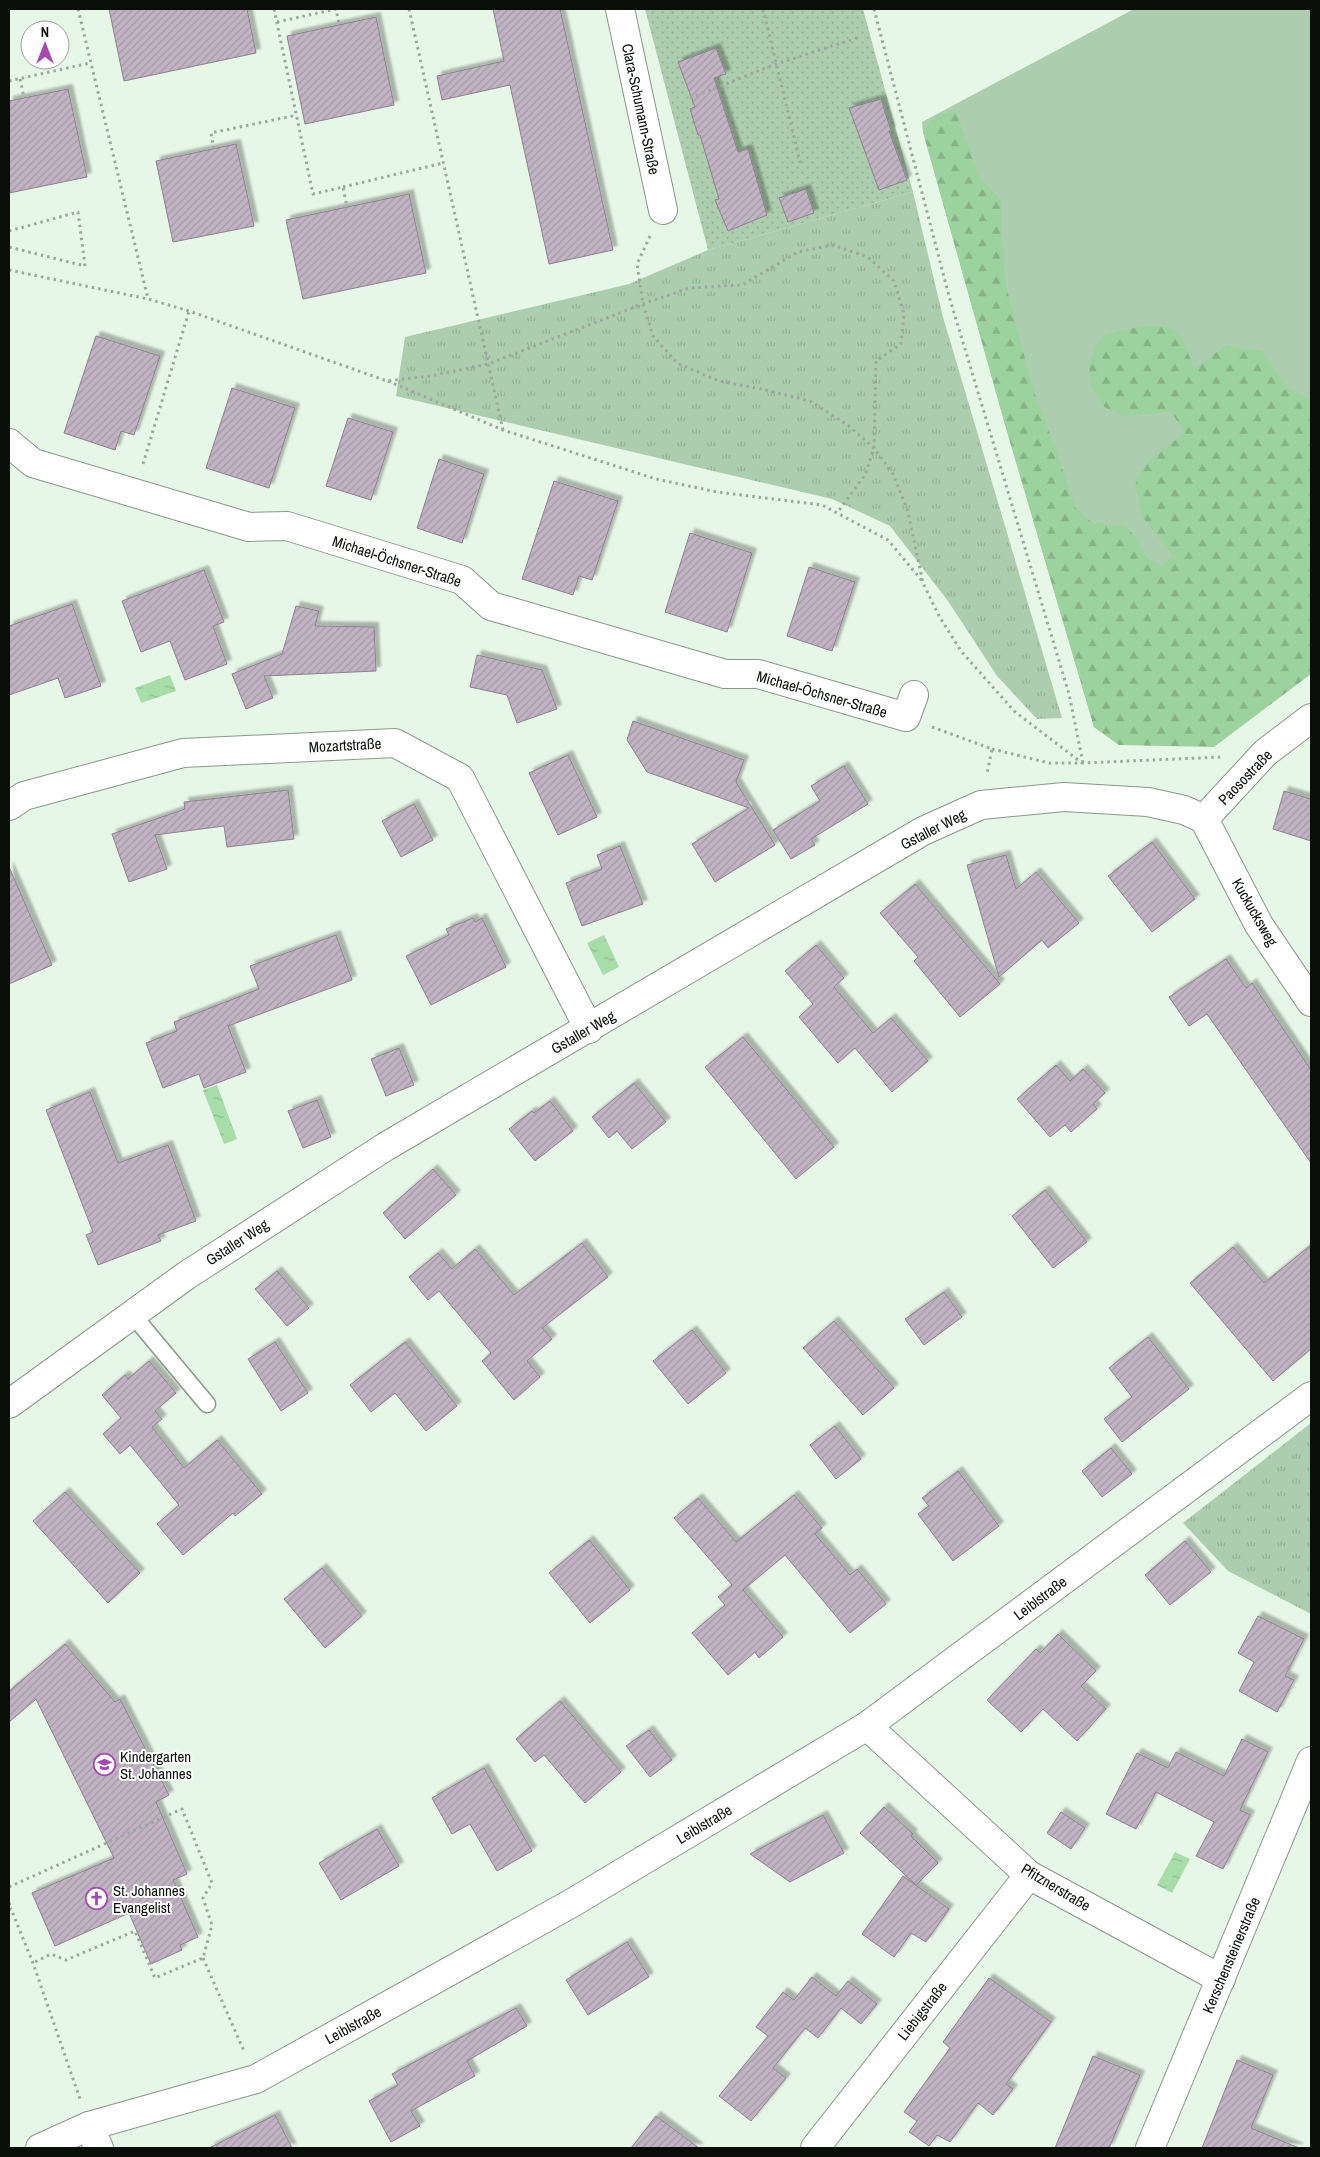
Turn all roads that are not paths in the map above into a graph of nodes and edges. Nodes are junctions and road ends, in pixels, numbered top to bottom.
1 (620, 9) edge
2 (662, 210) road end
3 (9, 443) edge
4 (910, 706) road end
5 (1311, 718) edge
6 (9, 806) edge
7 (1204, 819) junction
8 (1311, 1002) edge
9 (589, 1029) junction
10 (132, 1314) junction
11 (1311, 1396) edge
12 (9, 1404) edge
13 (207, 1404) dead end
14 (867, 1726) junction
15 (1311, 1761) edge
16 (1029, 1874) junction
17 (1221, 1979) junction
18 (94, 2137) edge
19 (40, 2148) edge
20 (815, 2148) edge
21 (1150, 2148) edge

1 - 2 street, Clara-Schumann-Straße
3 - 4 street, Michael-Öchsner-Straße
5 - 7 street, Paosostraße
6 - 9 street, Mozartstraße
7 - 8 street, Kuckucksweg
7 - 9 street, Gstaller Weg
9 - 10 street, Gstaller Weg
10 - 12 street, Gstaller Weg
10 - 13 lane
11 - 14 street, Leiblstraße
14 - 16 street, Pfitznerstraße
14 - 18 street, Leiblstraße
15 - 17 street, Kerschensteinerstraße
16 - 17 street, Pfitznerstraße
16 - 20 street, Liebigstraße
17 - 21 street, Kerschensteinerstraße
18 - 19 street, Leiblstraße

